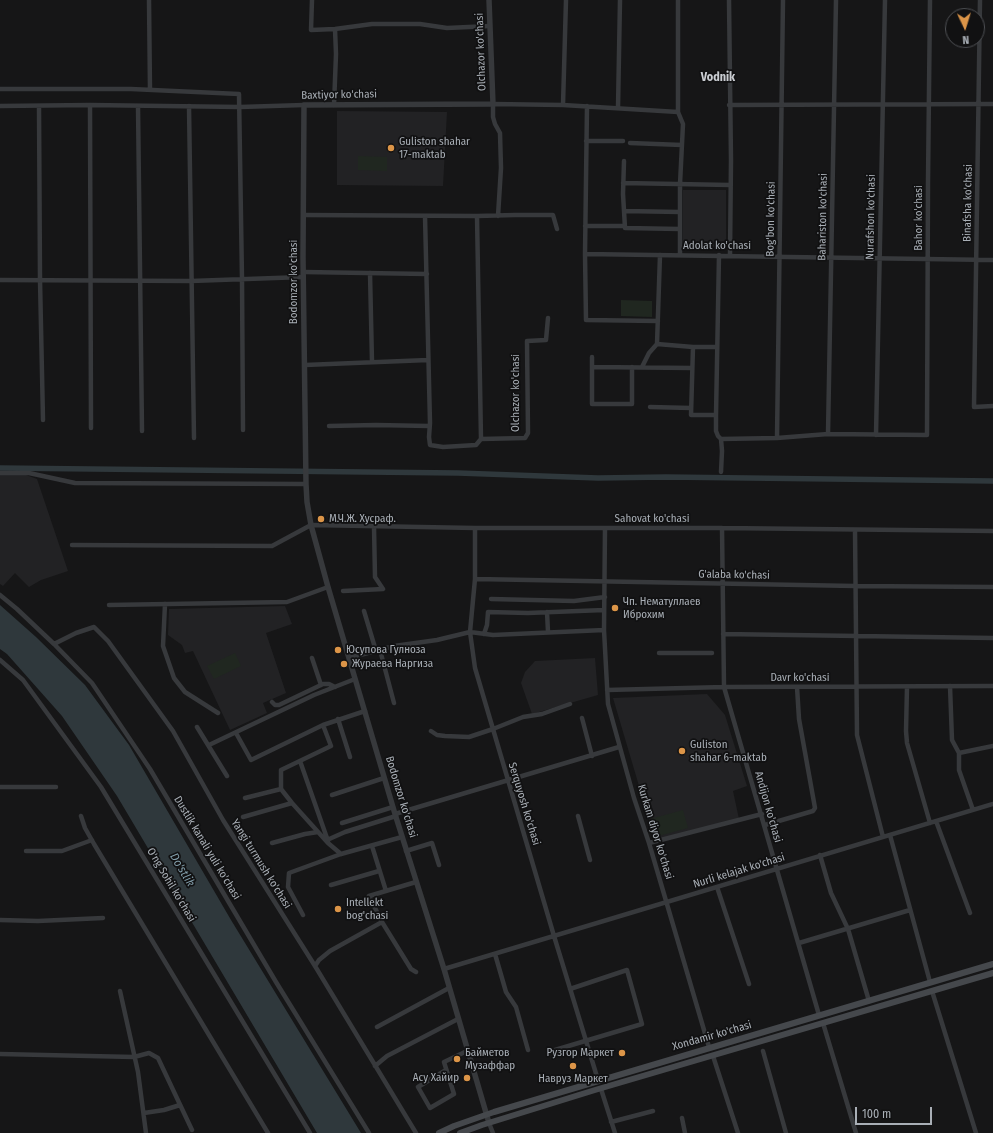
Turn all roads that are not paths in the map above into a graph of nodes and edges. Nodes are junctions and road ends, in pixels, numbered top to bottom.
1 (149, 0) edge
2 (312, 0) edge
3 (489, 0) edge
4 (566, 0) edge
5 (620, 0) edge
6 (678, 0) edge
7 (729, 0) edge
8 (784, 0) edge
9 (836, 0) edge
10 (885, 0) edge
11 (930, 0) edge
12 (980, 0) edge
13 (490, 26) junction
14 (335, 29) junction
15 (0, 89) edge
16 (150, 90) junction
17 (493, 104) junction
18 (782, 104) junction
19 (835, 104) junction
20 (882, 104) junction
21 (930, 104) junction
22 (978, 104) junction
23 (993, 104) edge
24 (90, 105) junction
25 (334, 105) junction
26 (563, 105) junction
27 (729, 105) junction
28 (0, 106) edge
29 (39, 106) junction
30 (138, 106) junction
31 (189, 106) junction
32 (304, 106) junction
33 (587, 106) junction
34 (240, 107) junction
35 (618, 108) junction
36 (678, 112) junction
37 (586, 141) junction
38 (623, 141) dead end
39 (630, 143) dead end
40 (682, 145) junction
41 (624, 161) dead end
42 (623, 183) junction
43 (680, 184) junction
44 (730, 185) junction
45 (624, 211) junction
46 (680, 212) junction
47 (304, 215) junction
48 (425, 216) junction
49 (477, 216) junction
50 (498, 216) junction
51 (585, 226) junction
52 (625, 227) junction
53 (557, 229) dead end
54 (680, 229) junction
55 (585, 254) junction
56 (660, 255) junction
57 (680, 255) junction
58 (719, 255) junction
59 (730, 255) junction
60 (779, 256) junction
61 (831, 258) junction
62 (880, 258) junction
63 (928, 259) junction
64 (976, 259) junction
65 (993, 260) edge
66 (370, 273) junction
67 (427, 274) junction
68 (304, 275) junction
69 (242, 279) junction
70 (0, 280) edge
71 (40, 280) junction
72 (90, 280) junction
73 (141, 281) junction
74 (191, 281) junction
75 (548, 318) dead end
76 (658, 321) junction
77 (657, 344) junction
78 (693, 347) junction
79 (717, 347) junction
80 (592, 357) dead end
81 (428, 360) junction
82 (372, 362) junction
83 (305, 365) junction
84 (592, 367) junction
85 (632, 367) junction
86 (642, 367) junction
87 (692, 368) junction
88 (993, 406) edge
89 (650, 407) dead end
90 (691, 408) junction
91 (716, 415) junction
92 (43, 420) dead end
93 (329, 426) dead end
94 (430, 426) junction
95 (91, 428) dead end
96 (243, 430) dead end
97 (142, 431) dead end
98 (828, 434) junction
99 (876, 435) junction
100 (194, 438) dead end
101 (777, 438) junction
102 (481, 439) junction
103 (721, 439) junction
104 (721, 472) dead end
105 (0, 473) edge
106 (306, 481) junction
107 (311, 525) junction
108 (374, 527) junction
109 (475, 528) junction
110 (605, 528) junction
111 (722, 528) junction
112 (855, 530) junction
113 (993, 531) edge
114 (72, 545) dead end
115 (475, 579) junction
116 (605, 581) junction
117 (723, 583) junction
118 (855, 586) junction
119 (328, 587) junction
120 (993, 587) edge
121 (343, 591) dead end
122 (0, 595) edge
123 (605, 597) junction
124 (491, 599) dead end
125 (165, 604) junction
126 (109, 605) dead end
127 (604, 610) junction
128 (364, 611) dead end
129 (547, 612) junction
130 (604, 630) junction
131 (470, 632) junction
132 (548, 632) junction
133 (484, 634) junction
134 (722, 634) junction
135 (855, 636) junction
136 (993, 638) edge
137 (54, 644) junction
138 (378, 650) junction
139 (659, 653) dead end
140 (712, 653) dead end
141 (312, 658) dead end
142 (349, 658) junction
143 (0, 660) edge
144 (355, 679) junction
145 (321, 685) junction
146 (950, 686) junction
147 (993, 686) edge
148 (335, 687) junction
149 (724, 687) junction
150 (797, 687) junction
151 (856, 687) junction
152 (907, 687) junction
153 (607, 690) junction
154 (272, 702) dead end
155 (394, 704) dead end
156 (570, 704) dead end
157 (364, 711) junction
158 (218, 713) dead end
159 (582, 718) dead end
160 (338, 719) junction
161 (323, 725) junction
162 (197, 727) dead end
163 (493, 730) junction
164 (431, 732) dead end
165 (236, 733) junction
166 (209, 745) junction
167 (993, 746) edge
168 (619, 747) junction
169 (959, 754) junction
170 (592, 756) junction
171 (350, 758) dead end
172 (300, 761) junction
173 (227, 776) dead end
174 (384, 778) junction
175 (508, 782) junction
176 (0, 787) edge
177 (56, 787) dead end
178 (281, 788) junction
179 (332, 795) dead end
180 (244, 798) dead end
181 (292, 803) junction
182 (993, 804) edge
183 (393, 807) junction
184 (973, 810) junction
185 (762, 814) junction
186 (395, 815) junction
187 (81, 816) dead end
188 (578, 816) dead end
189 (243, 817) dead end
190 (936, 821) junction
191 (342, 823) dead end
192 (930, 823) junction
193 (765, 825) junction
194 (318, 832) junction
195 (890, 835) junction
196 (402, 837) junction
197 (883, 837) junction
198 (92, 840) junction
199 (328, 841) junction
200 (272, 843) dead end
201 (649, 843) junction
202 (372, 846) junction
203 (26, 851) dead end
204 (406, 851) junction
205 (341, 854) junction
206 (820, 855) junction
207 (590, 860) dead end
208 (439, 865) dead end
209 (776, 868) junction
210 (379, 871) junction
211 (416, 882) junction
212 (331, 885) dead end
213 (718, 887) junction
214 (386, 891) junction
215 (666, 902) junction
216 (910, 910) junction
217 (970, 913) dead end
218 (303, 914) dead end
219 (103, 918) dead end
220 (0, 920) edge
221 (382, 922) junction
222 (848, 929) junction
223 (554, 936) junction
224 (799, 944) junction
225 (495, 954) junction
226 (993, 964) edge
227 (315, 966) junction
228 (444, 969) junction
229 (416, 972) dead end
230 (993, 974) edge
231 (930, 982) junction
232 (749, 984) dead end
233 (449, 988) junction
234 (570, 989) junction
235 (120, 991) dead end
236 (932, 991) junction
237 (869, 1001) junction
238 (820, 1015) junction
239 (458, 1019) junction
240 (823, 1023) junction
241 (377, 1026) dead end
242 (586, 1041) junction
243 (709, 1048) junction
244 (528, 1050) dead end
245 (555, 1050) dead end
246 (467, 1051) junction
247 (763, 1051) dead end
248 (0, 1054) edge
249 (713, 1056) junction
250 (134, 1057) junction
251 (375, 1066) junction
252 (446, 1070) junction
253 (598, 1080) junction
254 (601, 1089) junction
255 (180, 1105) junction
256 (653, 1111) dead end
257 (144, 1112) junction
258 (486, 1114) junction
259 (682, 1118) dead end
260 (611, 1122) junction
261 (489, 1123) junction
262 (192, 1130) dead end
263 (146, 1133) edge
264 (268, 1133) edge
265 (310, 1133) edge
266 (369, 1133) edge
267 (416, 1133) edge
268 (439, 1133) edge
269 (460, 1133) edge
270 (493, 1133) edge
271 (615, 1133) edge
272 (685, 1133) edge
273 (738, 1133) edge
274 (786, 1133) edge
275 (856, 1133) edge
276 (976, 1133) edge

1 - 16 street
2 - 14 street
3 - 13 street, Olchazor ko'chasi
4 - 26 street
5 - 35 street
6 - 36 street
7 - 27 street
8 - 18 street, Bog'bon ko'chasi
9 - 19 street, Bahariston ko'chasi
10 - 20 street, Nurafshon ko'chasi
11 - 21 street, Bahor ko'chasi
12 - 22 street, Binafsha ko'chasi
13 - 14 street
13 - 17 street, Olchazor ko'chasi
14 - 25 street
15 - 16 street
16 - 34 street
17 - 25 street, Baxtiyor ko'chasi
17 - 26 street, Baxtiyor ko'chasi
17 - 50 street
18 - 19 street
18 - 27 street
18 - 60 street, Bog'bon ko'chasi
19 - 20 street
19 - 61 street, Bahariston ko'chasi
20 - 21 street
20 - 62 street, Nurafshon ko'chasi
21 - 22 street
21 - 63 street, Bahor ko'chasi
22 - 23 street
22 - 64 street, Binafsha ko'chasi
24 - 29 street, Baxtiyor ko'chasi
24 - 30 street, Baxtiyor ko'chasi
24 - 72 street
25 - 32 street, Baxtiyor ko'chasi
26 - 33 street, Baxtiyor ko'chasi
27 - 44 street
28 - 29 street, Baxtiyor ko'chasi
29 - 71 street
30 - 31 street, Baxtiyor ko'chasi
30 - 73 street
31 - 34 street, Baxtiyor ko'chasi
31 - 74 street
32 - 34 street, Baxtiyor ko'chasi
32 - 47 street, Bodomzor ko'chasi
33 - 35 street, Baxtiyor ko'chasi
33 - 37 street
34 - 69 street
35 - 36 street, Baxtiyor ko'chasi
36 - 40 street
37 - 38 street
37 - 51 street
39 - 40 street
40 - 43 street
41 - 42 street
42 - 43 street
42 - 45 street
43 - 44 street
43 - 46 street
44 - 59 street
45 - 46 street
45 - 52 street
46 - 54 street
47 - 48 street
47 - 68 street, Bodomzor ko'chasi
48 - 49 street
48 - 67 street
49 - 50 street
49 - 102 street
50 - 53 street
51 - 52 street
51 - 55 street
52 - 54 street
54 - 57 street
55 - 56 street, Adolat ko'chasi
55 - 76 street
56 - 57 street, Adolat ko'chasi
56 - 76 street
57 - 58 street, Adolat ko'chasi
58 - 59 street, Adolat ko'chasi
58 - 79 street
59 - 60 street, Adolat ko'chasi
60 - 61 street, Adolat ko'chasi
60 - 101 street, Bog'bon ko'chasi
61 - 62 street, Adolat ko'chasi
61 - 98 street, Bahariston ko'chasi
62 - 63 street, Adolat ko'chasi
62 - 99 street, Nurafshon ko'chasi
63 - 64 street, Adolat ko'chasi
63 - 99 street, Bahor ko'chasi
64 - 65 street, Adolat ko'chasi
64 - 88 street, Binafsha ko'chasi
66 - 67 street
66 - 68 street
66 - 82 street
67 - 81 street
68 - 69 street
68 - 83 street, Bodomzor ko'chasi
69 - 74 street
69 - 96 street
70 - 71 street
71 - 72 street
71 - 92 street
72 - 73 street
72 - 95 street
73 - 74 street
73 - 97 street
74 - 100 street
75 - 102 street, Olchazor ko'chasi
76 - 77 street
77 - 78 street
77 - 86 street
78 - 79 street
78 - 87 street
79 - 91 street
80 - 84 street
81 - 82 street
81 - 94 street
82 - 83 street
83 - 106 street, Bodomzor ko'chasi
84 - 85 street
84 - 85 street
85 - 86 street
86 - 87 street
87 - 90 street
89 - 90 street
90 - 91 street
91 - 103 street
93 - 94 street
94 - 102 street
98 - 99 street
98 - 101 street
101 - 103 street
103 - 104 street
105 - 106 street
106 - 107 street, Bodomzor ko'chasi
107 - 108 street, Sahovat ko'chasi
107 - 114 street
107 - 119 street, Bodomzor ko'chasi
108 - 109 street, Sahovat ko'chasi
108 - 121 street
109 - 110 street, Sahovat ko'chasi
109 - 115 street, Serquyosh ko'chasi
110 - 111 street, Sahovat ko'chasi
110 - 116 street, Kurkam diyor ko'chasi
111 - 112 street, Sahovat ko'chasi
111 - 117 street, Andijon ko'chasi
112 - 113 street, Sahovat ko'chasi
112 - 118 street
115 - 116 street, G'alaba ko'chasi
115 - 131 street, Serquyosh ko'chasi
116 - 117 street, G'alaba ko'chasi
116 - 123 street, Kurkam diyor ko'chasi
117 - 118 street, G'alaba ko'chasi
117 - 134 street, Andijon ko'chasi
118 - 120 street, G'alaba ko'chasi
118 - 135 street
119 - 125 street
119 - 142 street, Bodomzor ko'chasi
122 - 137 street, Dustlik kanali yuli ko'chasi
123 - 124 street
123 - 127 street, Kurkam diyor ko'chasi
125 - 126 street
125 - 158 street
127 - 129 street
127 - 130 street, Kurkam diyor ko'chasi
128 - 138 street
129 - 132 street
129 - 133 street
130 - 132 street
130 - 153 street, Kurkam diyor ko'chasi
131 - 133 street
131 - 138 street
131 - 163 street, Serquyosh ko'chasi
132 - 133 street
134 - 135 street
134 - 149 street, Andijon ko'chasi
135 - 136 street
135 - 151 street
137 - 227 street, Yangi turmush ko'chasi
137 - 266 street, Dustlik kanali yuli ko'chasi
138 - 142 street
138 - 155 street
139 - 140 street
141 - 145 street
142 - 144 street, Bodomzor ko'chasi
143 - 265 street, O'ng Sohil ko'chasi
144 - 148 street
144 - 157 street, Bodomzor ko'chasi
145 - 148 street
145 - 154 street
146 - 147 street, Davr ko'chasi
146 - 152 street, Davr ko'chasi
146 - 169 street
148 - 165 street
149 - 150 street, Davr ko'chasi
149 - 153 street, Davr ko'chasi
149 - 185 street, Andijon ko'chasi
150 - 151 street, Davr ko'chasi
150 - 193 street
151 - 152 street, Davr ko'chasi
151 - 197 street
152 - 192 street
153 - 168 street, Kurkam diyor ko'chasi
156 - 163 street
157 - 160 street
157 - 174 street, Bodomzor ko'chasi
159 - 170 street
160 - 161 street
160 - 171 street
161 - 165 street
161 - 172 street
162 - 166 street
163 - 164 street
163 - 175 street, Serquyosh ko'chasi
165 - 166 street
166 - 173 street
167 - 169 street
168 - 170 street
168 - 201 street, Kurkam diyor ko'chasi
169 - 184 street
170 - 175 street
172 - 178 street
172 - 199 street
174 - 179 street
174 - 183 street, Bodomzor ko'chasi
175 - 186 street
175 - 223 street, Serquyosh ko'chasi
176 - 177 street
178 - 180 street
178 - 181 street
181 - 189 street
181 - 194 street
182 - 184 street, Nurli kelajak ko'chasi
183 - 186 street, Bodomzor ko'chasi
183 - 191 street
184 - 190 street, Nurli kelajak ko'chasi
185 - 193 street, Andijon ko'chasi
185 - 201 street
186 - 196 street, Bodomzor ko'chasi
186 - 199 street
187 - 198 street
188 - 207 street
190 - 192 street, Nurli kelajak ko'chasi
190 - 217 street
192 - 195 street, Nurli kelajak ko'chasi
193 - 209 street, Andijon ko'chasi
194 - 199 street
194 - 200 street
195 - 197 street, Nurli kelajak ko'chasi
195 - 216 street
196 - 202 street
196 - 204 street, Bodomzor ko'chasi
197 - 206 street, Nurli kelajak ko'chasi
198 - 203 street
198 - 264 street
199 - 205 street
201 - 215 street, Kurkam diyor ko'chasi
202 - 205 street
202 - 210 street
204 - 208 street
204 - 211 street, Bodomzor ko'chasi
205 - 218 street
206 - 209 street, Nurli kelajak ko'chasi
206 - 222 street
209 - 213 street, Nurli kelajak ko'chasi
209 - 224 street, Andijon ko'chasi
210 - 212 street
210 - 214 street
211 - 214 street
211 - 228 street, Bodomzor ko'chasi
213 - 215 street, Nurli kelajak ko'chasi
213 - 232 street
214 - 221 street
215 - 223 street, Nurli kelajak ko'chasi
215 - 243 street, Kurkam diyor ko'chasi
216 - 222 street
216 - 231 street
219 - 220 street
221 - 227 street
221 - 229 street
222 - 224 street
222 - 237 street
223 - 225 street, Nurli kelajak ko'chasi
223 - 234 street, Serquyosh ko'chasi
224 - 238 street, Andijon ko'chasi
225 - 228 street, Nurli kelajak ko'chasi
225 - 244 street
226 - 231 main road, Xondamir ko'chasi
227 - 251 street, Yangi turmush ko'chasi
228 - 233 street, Bodomzor ko'chasi
230 - 236 main road, Xondamir ko'chasi
231 - 237 main road, Xondamir ko'chasi
233 - 239 street, Bodomzor ko'chasi
233 - 241 street
234 - 242 street, Serquyosh ko'chasi
234 - 242 street
235 - 250 street
236 - 240 main road, Xondamir ko'chasi
236 - 276 street
237 - 238 main road, Xondamir ko'chasi
238 - 243 main road, Xondamir ko'chasi
239 - 246 street, Bodomzor ko'chasi
239 - 251 street
240 - 249 main road, Xondamir ko'chasi
240 - 275 street
242 - 245 street
242 - 253 street, Serquyosh ko'chasi
243 - 249 street, Kurkam diyor ko'chasi
243 - 253 main road, Xondamir ko'chasi
246 - 252 street
246 - 258 street, Bodomzor ko'chasi
247 - 274 street
248 - 250 street
249 - 254 main road, Xondamir ko'chasi
249 - 273 street, Kurkam diyor ko'chasi
250 - 255 street
250 - 257 street
251 - 267 street, Yangi turmush ko'chasi
252 - 252 street
253 - 258 main road, Xondamir ko'chasi
254 - 260 street
254 - 261 main road, Xondamir ko'chasi
255 - 257 street
255 - 262 street
256 - 260 street
257 - 263 street
258 - 261 street, Bodomzor ko'chasi
258 - 268 main road, Xondamir ko'chasi
259 - 272 street
260 - 271 street
261 - 269 main road, Xondamir ko'chasi
261 - 270 street

